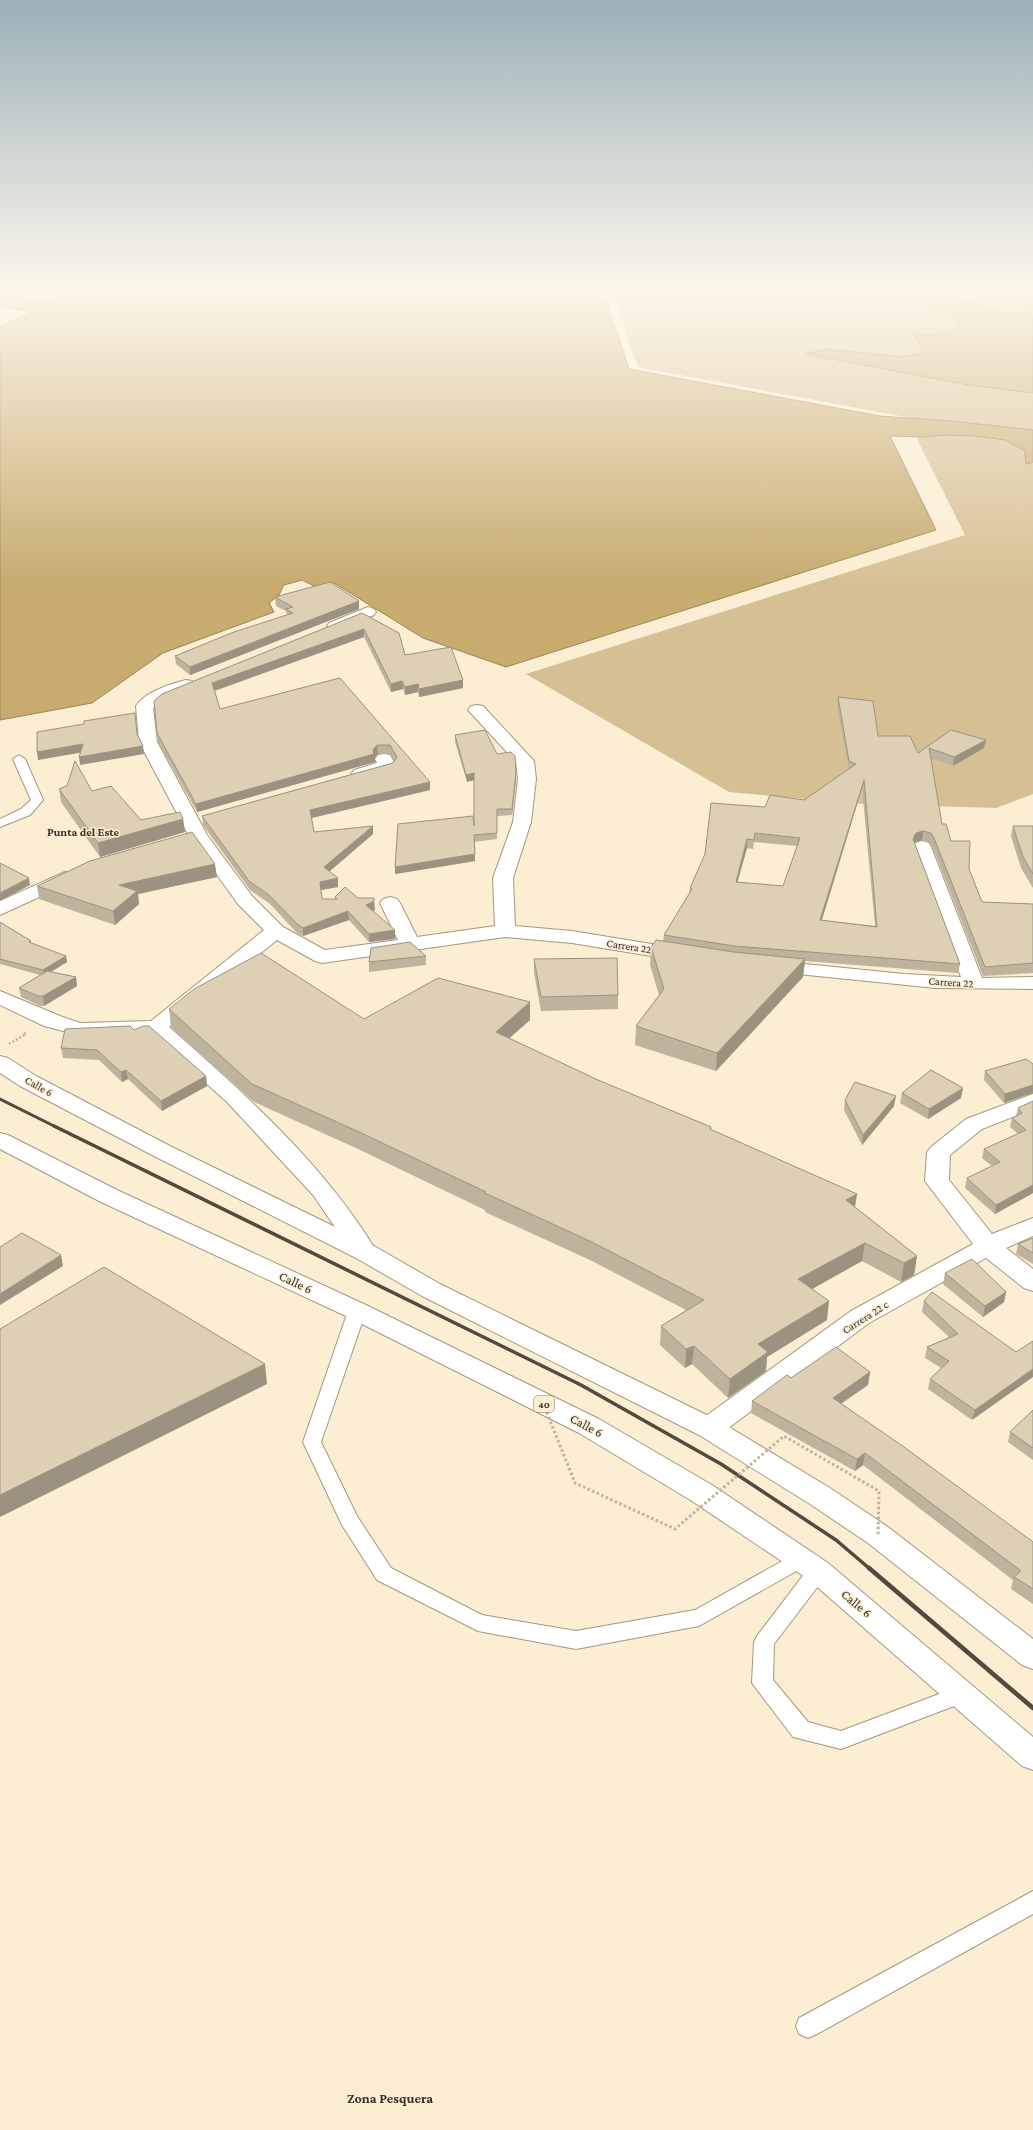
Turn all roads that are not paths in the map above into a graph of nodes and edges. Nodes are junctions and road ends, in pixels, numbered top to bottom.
1 (368, 612) dead end
2 (319, 632) edge
3 (199, 680) edge
4 (477, 710) dead end
5 (19, 759) dead end
6 (384, 759) dead end
7 (341, 779) edge
8 (0, 823) edge
9 (922, 847) dead end
10 (84, 869) edge
11 (390, 903) dead end
12 (0, 909) edge
13 (276, 931) junction
14 (504, 931) junction
15 (411, 945) junction
16 (703, 958) edge
17 (757, 966) edge
18 (1033, 983) edge
19 (974, 984) junction
20 (0, 997) edge
21 (156, 1027) junction
22 (3, 1054) edge
23 (1033, 1101) edge
24 (0, 1140) edge
25 (1033, 1226) edge
26 (988, 1246) junction
27 (365, 1252) junction
28 (1033, 1282) edge
29 (357, 1311) junction
30 (709, 1428) junction
31 (809, 1565) junction
32 (1033, 1656) edge
33 (962, 1694) junction
34 (1033, 1756) edge
35 (1033, 1902) edge
36 (808, 2026) dead end

1 - 2 main road
3 - 13 main road
4 - 14 main road
5 - 8 lane
6 - 7 main road
9 - 19 main road
10 - 12 main road
11 - 15 main road
13 - 15 main road, Carrera 22
13 - 21 main road
14 - 15 main road, Carrera 22
14 - 16 main road, Carrera 22
17 - 19 main road, Carrera 22
18 - 19 main road, Carrera 22
20 - 21 main road
21 - 27 main road
22 - 27 main road, Calle 6
23 - 26 main road
24 - 29 main road, Calle 6 / 40
25 - 26 main road, Carrera 22 c
26 - 28 main road
26 - 30 main road, Carrera 22 c
27 - 30 main road, Calle 6
29 - 31 main road, Calle 6 / 40
29 - 31 lane
30 - 32 main road, Calle 6
31 - 33 main road, Calle 6 / 40
31 - 33 lane
33 - 34 main road, Calle 6 / 40
35 - 36 lane

